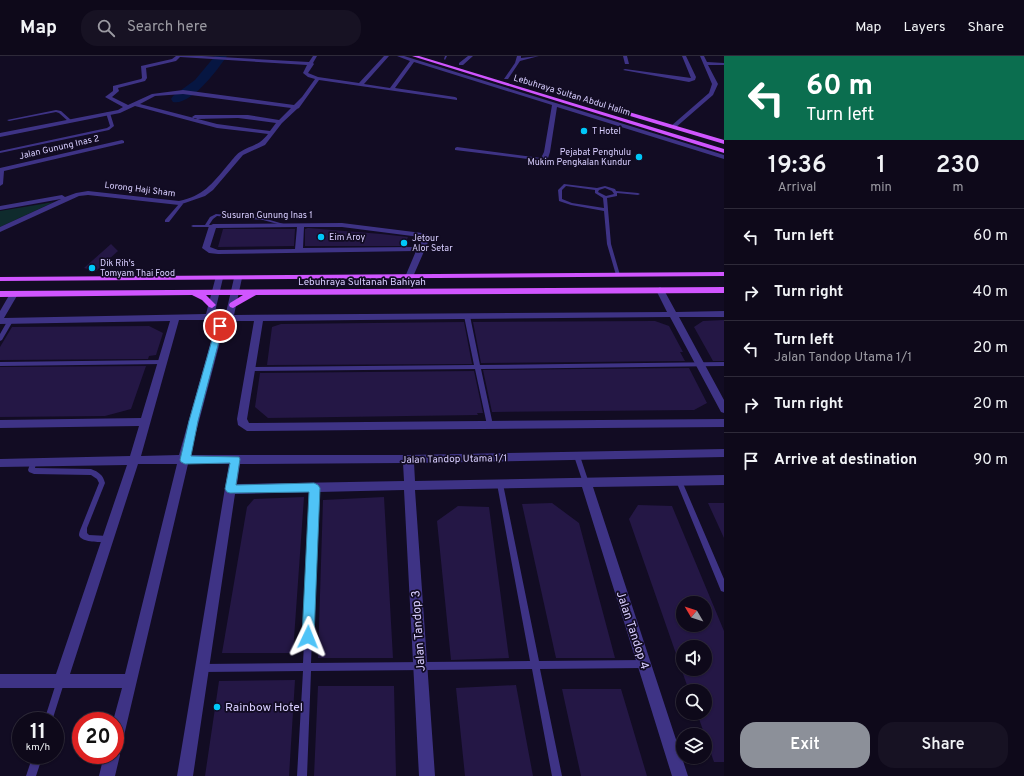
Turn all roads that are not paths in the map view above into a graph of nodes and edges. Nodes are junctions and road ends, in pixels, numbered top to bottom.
1 (179, 56) edge
2 (315, 56) edge
3 (387, 56) edge
4 (399, 56) edge
5 (434, 56) edge
6 (471, 56) edge
7 (537, 56) edge
8 (626, 56) edge
9 (684, 56) edge
10 (702, 56) edge
11 (414, 58) edge
12 (446, 58) edge
13 (518, 58) edge
14 (723, 62) edge
15 (627, 63) dead end
16 (706, 63) junction
17 (312, 64) junction
18 (461, 64) junction
19 (625, 70) dead end
20 (318, 78) junction
21 (506, 78) junction
22 (360, 85) junction
23 (544, 89) dead end
24 (391, 90) junction
25 (456, 99) dead end
26 (134, 104) junction
27 (555, 104) junction
28 (297, 107) junction
29 (604, 107) dead end
30 (128, 108) junction
31 (108, 113) junction
32 (181, 117) junction
33 (9, 120) dead end
34 (70, 121) junction
35 (280, 122) junction
36 (672, 127) junction
37 (272, 133) junction
38 (0, 135) edge
39 (122, 142) dead end
40 (724, 142) edge
41 (457, 149) dead end
42 (724, 151) edge
43 (0, 152) edge
44 (724, 157) edge
45 (0, 170) edge
46 (0, 184) edge
47 (597, 189) junction
48 (616, 192) junction
49 (78, 194) junction
50 (638, 194) dead end
51 (605, 197) junction
52 (180, 202) junction
53 (2, 208) edge
54 (606, 210) junction
55 (167, 221) dead end
56 (301, 225) junction
57 (193, 226) dead end
58 (210, 226) junction
59 (0, 230) edge
60 (421, 249) junction
61 (299, 251) junction
62 (724, 274) edge
63 (618, 275) junction
64 (409, 277) junction
65 (0, 278) edge
66 (219, 278) junction
67 (238, 278) junction
68 (660, 290) junction
69 (724, 290) edge
70 (236, 293) junction
71 (264, 293) junction
72 (0, 294) edge
73 (14, 294) junction
74 (194, 294) junction
75 (215, 294) junction
76 (212, 305) junction
77 (232, 305) junction
78 (724, 314) edge
79 (672, 315) junction
80 (467, 316) junction
81 (0, 318) edge
82 (175, 318) junction
83 (210, 318) junction
84 (229, 318) junction
85 (259, 318) junction
86 (0, 321) edge
87 (10, 321) junction
88 (220, 326) junction
89 (0, 339) edge
90 (163, 362) junction
91 (0, 364) edge
92 (700, 364) junction
93 (724, 364) edge
94 (478, 366) junction
95 (251, 369) junction
96 (724, 409) edge
97 (144, 422) junction
98 (724, 423) edge
99 (0, 424) edge
100 (490, 425) junction
101 (724, 453) edge
102 (577, 456) junction
103 (236, 459) junction
104 (408, 459) junction
105 (134, 460) junction
106 (185, 460) junction
107 (0, 462) edge
108 (33, 462) junction
109 (724, 480) edge
110 (679, 481) junction
111 (586, 483) junction
112 (500, 484) junction
113 (409, 486) junction
114 (314, 488) junction
115 (230, 489) junction
116 (108, 539) junction
117 (724, 588) edge
118 (644, 664) junction
119 (536, 665) junction
120 (420, 666) junction
121 (307, 667) junction
122 (202, 668) junction
123 (61, 680) junction
124 (0, 681) edge
125 (130, 681) junction
126 (51, 712) edge
127 (123, 712) edge
128 (35, 764) edge
129 (110, 764) edge
130 (32, 776) edge
131 (107, 776) edge
132 (185, 776) edge
133 (302, 776) edge
134 (427, 776) edge
135 (557, 776) edge
136 (680, 776) edge

1 - 17 street
1 - 30 street
2 - 17 street
3 - 22 street
4 - 11 street
5 - 12 main road, Lebuhraya Sultan Abdul Halim
6 - 18 street
7 - 13 street
8 - 15 street
9 - 19 street
10 - 16 street
11 - 24 street
11 - 27 street
11 - 42 main road, Lebuhraya Sultan Abdul Halim
12 - 18 main road, Lebuhraya Sultan Abdul Halim
13 - 21 street
14 - 16 street
16 - 36 street
17 - 20 street
18 - 21 main road, Lebuhraya Sultan Abdul Halim
20 - 22 street
20 - 28 street, Lorong Haji Sham
21 - 23 main road, Lebuhraya Sultan Abdul Halim
22 - 24 street
24 - 25 street
26 - 28 street
26 - 30 street
26 - 32 street
27 - 41 street
27 - 44 street
28 - 35 street, Lorong Haji Sham
29 - 36 main road, Lebuhraya Sultan Abdul Halim
30 - 31 street
31 - 34 street
31 - 43 lane
32 - 35 street
32 - 37 street
33 - 34 lane
34 - 38 street
35 - 37 street, Lorong Haji Sham
36 - 40 main road, Lebuhraya Sultan Abdul Halim
37 - 52 street, Lorong Haji Sham
39 - 45 street, Jalan Gunung Inas 2
45 - 46 street
47 - 48 lane
47 - 51 lane
47 - 54 lane
48 - 50 lane
48 - 51 lane
49 - 52 street, Lorong Haji Sham
49 - 53 street
49 - 59 street, Lorong Haji Sham
51 - 54 lane
52 - 55 lane
54 - 63 lane
56 - 58 street, Susuran Gunung Inas 1
56 - 60 street, Susuran Gunung Inas 1
56 - 61 street
57 - 58 lane
58 - 61 street, Susuran Gunung Inas 1
60 - 61 street, Susuran Gunung Inas 1
60 - 64 street
62 - 63 main road, Lebuhraya Sultanah Bahiyah
63 - 64 main road, Lebuhraya Sultanah Bahiyah
64 - 67 main road, Lebuhraya Sultanah Bahiyah
65 - 66 main road, Lebuhraya Sultanah Bahiyah
66 - 67 main road, Lebuhraya Sultanah Bahiyah
66 - 75 street
67 - 70 street
68 - 69 main road, Lebuhraya Sultanah Bahiyah
68 - 71 main road, Lebuhraya Sultanah Bahiyah
68 - 79 street
70 - 71 main road, Lebuhraya Sultanah Bahiyah
70 - 75 main road, Lebuhraya Sultanah Bahiyah
70 - 77 street
71 - 77 main road
72 - 73 main road, Lebuhraya Sultanah Bahiyah
73 - 74 main road, Lebuhraya Sultanah Bahiyah
73 - 81 street
74 - 75 main road, Lebuhraya Sultanah Bahiyah
74 - 76 main road
75 - 76 street
76 - 83 street
77 - 84 street
78 - 79 street
79 - 80 street
79 - 92 street
80 - 85 street
80 - 94 lane
82 - 83 street
82 - 87 street
82 - 90 street
83 - 88 street
84 - 85 street
84 - 88 street
85 - 95 street
86 - 87 street
87 - 89 lane
88 - 106 street
90 - 91 lane
90 - 97 street
92 - 93 lane
92 - 94 lane
92 - 96 street
94 - 95 lane
94 - 100 lane
95 - 100 street
97 - 99 street
97 - 105 street
98 - 100 street
101 - 102 street, Jalan Tandop Utama 1/1
102 - 104 street, Jalan Tandop Utama 1/1
102 - 111 lane
103 - 104 street, Jalan Tandop Utama 1/1
103 - 106 street, Jalan Tandop Utama 1/1
103 - 115 street
104 - 113 street, Jalan Tandop 3
105 - 106 street, Jalan Tandop Utama 1/1
105 - 108 street, Jalan Tandop Utama 1/1
105 - 116 street
106 - 125 street
107 - 108 street, Jalan Tandop Utama 1/1
108 - 116 lane
109 - 110 street
110 - 111 street
110 - 117 lane
111 - 112 street
111 - 118 street, Jalan Tandop 4
112 - 113 street
112 - 119 lane
113 - 114 street
113 - 120 street, Jalan Tandop 3
114 - 115 street
114 - 121 lane
115 - 122 street
116 - 123 street
118 - 119 lane
118 - 136 street, Jalan Tandop 4
119 - 120 lane
119 - 135 lane
120 - 121 lane
120 - 134 street, Jalan Tandop 3
121 - 122 lane
121 - 133 lane
122 - 132 street
123 - 124 street
123 - 125 street
123 - 126 lane
125 - 127 street
128 - 130 lane
129 - 131 street

